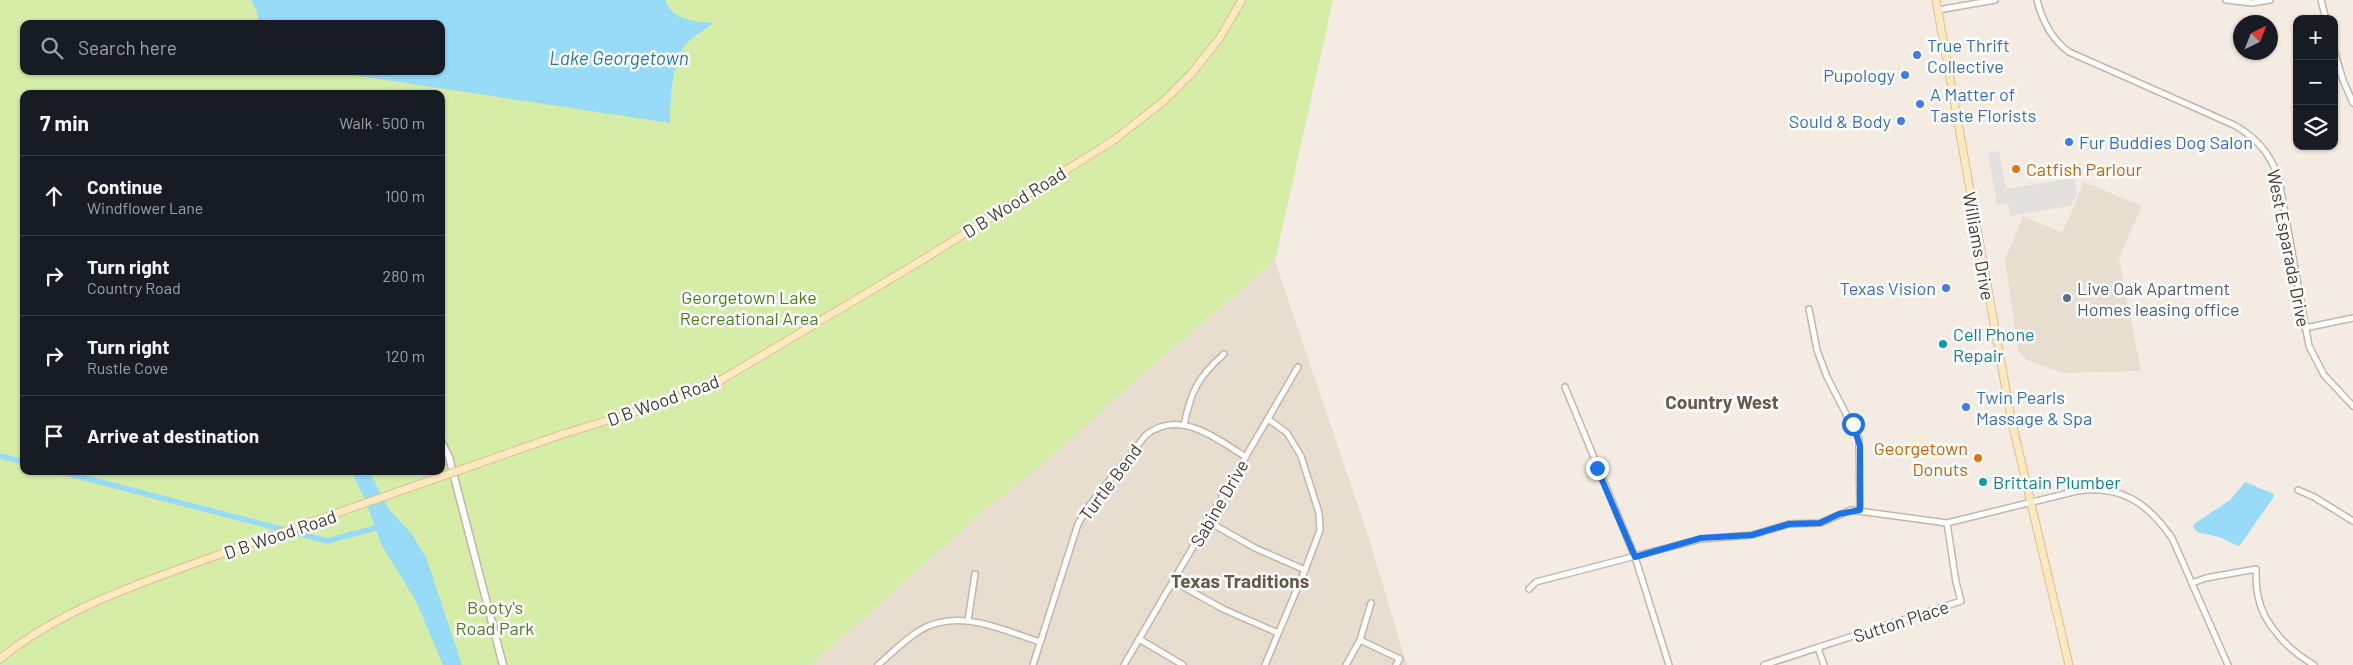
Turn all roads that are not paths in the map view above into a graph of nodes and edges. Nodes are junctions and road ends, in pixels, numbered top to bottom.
1 (1242, 0) edge
2 (1936, 0) edge
3 (1995, 0) edge
4 (2037, 0) edge
5 (2226, 0) edge
6 (2270, 0) edge
7 (2321, 0) edge
8 (1938, 10) junction
9 (2325, 15) edge
10 (2337, 60) edge
11 (2353, 103) edge
12 (1809, 310) dead end
13 (2353, 318) edge
14 (2305, 328) junction
15 (1224, 354) dead end
16 (1298, 367) dead end
17 (1565, 387) dead end
18 (2353, 406) edge
19 (1268, 419) junction
20 (1184, 425) junction
21 (445, 449) edge
22 (1246, 457) junction
23 (2298, 490) dead end
24 (2031, 503) junction
25 (1860, 510) junction
26 (2353, 521) edge
27 (1209, 522) junction
28 (1947, 523) junction
29 (1635, 557) junction
30 (1306, 570) junction
31 (975, 574) dead end
32 (1174, 581) junction
33 (2192, 583) junction
34 (1529, 589) dead end
35 (1371, 603) dead end
36 (968, 620) junction
37 (1278, 633) junction
38 (1139, 639) junction
39 (1360, 640) junction
40 (1040, 642) junction
41 (1818, 648) junction
42 (0, 660) edge
43 (503, 665) edge
44 (878, 665) edge
45 (1033, 665) edge
46 (1124, 665) edge
47 (1183, 665) edge
48 (1265, 665) edge
49 (1346, 665) edge
50 (1396, 665) edge
51 (1669, 665) edge
52 (1764, 665) edge
53 (1824, 665) edge
54 (2069, 665) edge
55 (2228, 665) edge
56 (2314, 665) edge

1 - 42 main road, D B Wood Road, bridge
2 - 8 main road, Williams Drive
3 - 8 street
4 - 14 street, West Esparada Drive
5 - 6 street
7 - 9 street
8 - 24 main road, Williams Drive
10 - 11 street
12 - 25 street
13 - 14 street
14 - 18 street, West Esparada Drive
15 - 20 street
16 - 19 street, Sabine Drive
17 - 29 street
19 - 22 street, Sabine Drive
19 - 30 street
20 - 22 street, Turtle Bend
20 - 40 street, Turtle Bend
21 - 43 street
22 - 27 street, Sabine Drive
23 - 26 street
24 - 28 street
24 - 33 street
24 - 54 main road, Williams Drive
25 - 28 street
25 - 29 street
27 - 30 street
27 - 32 street, Sabine Drive
28 - 41 street, Sutton Place
29 - 34 street
29 - 51 street
30 - 37 street
31 - 36 street
32 - 37 street
32 - 38 street, Sabine Drive
33 - 55 street
33 - 56 street
35 - 39 street
36 - 40 street
36 - 44 street
37 - 48 street
38 - 46 street, Sabine Drive
38 - 47 street
39 - 49 street
39 - 50 street
40 - 45 street, Turtle Bend
41 - 52 street, Sutton Place
41 - 53 street

